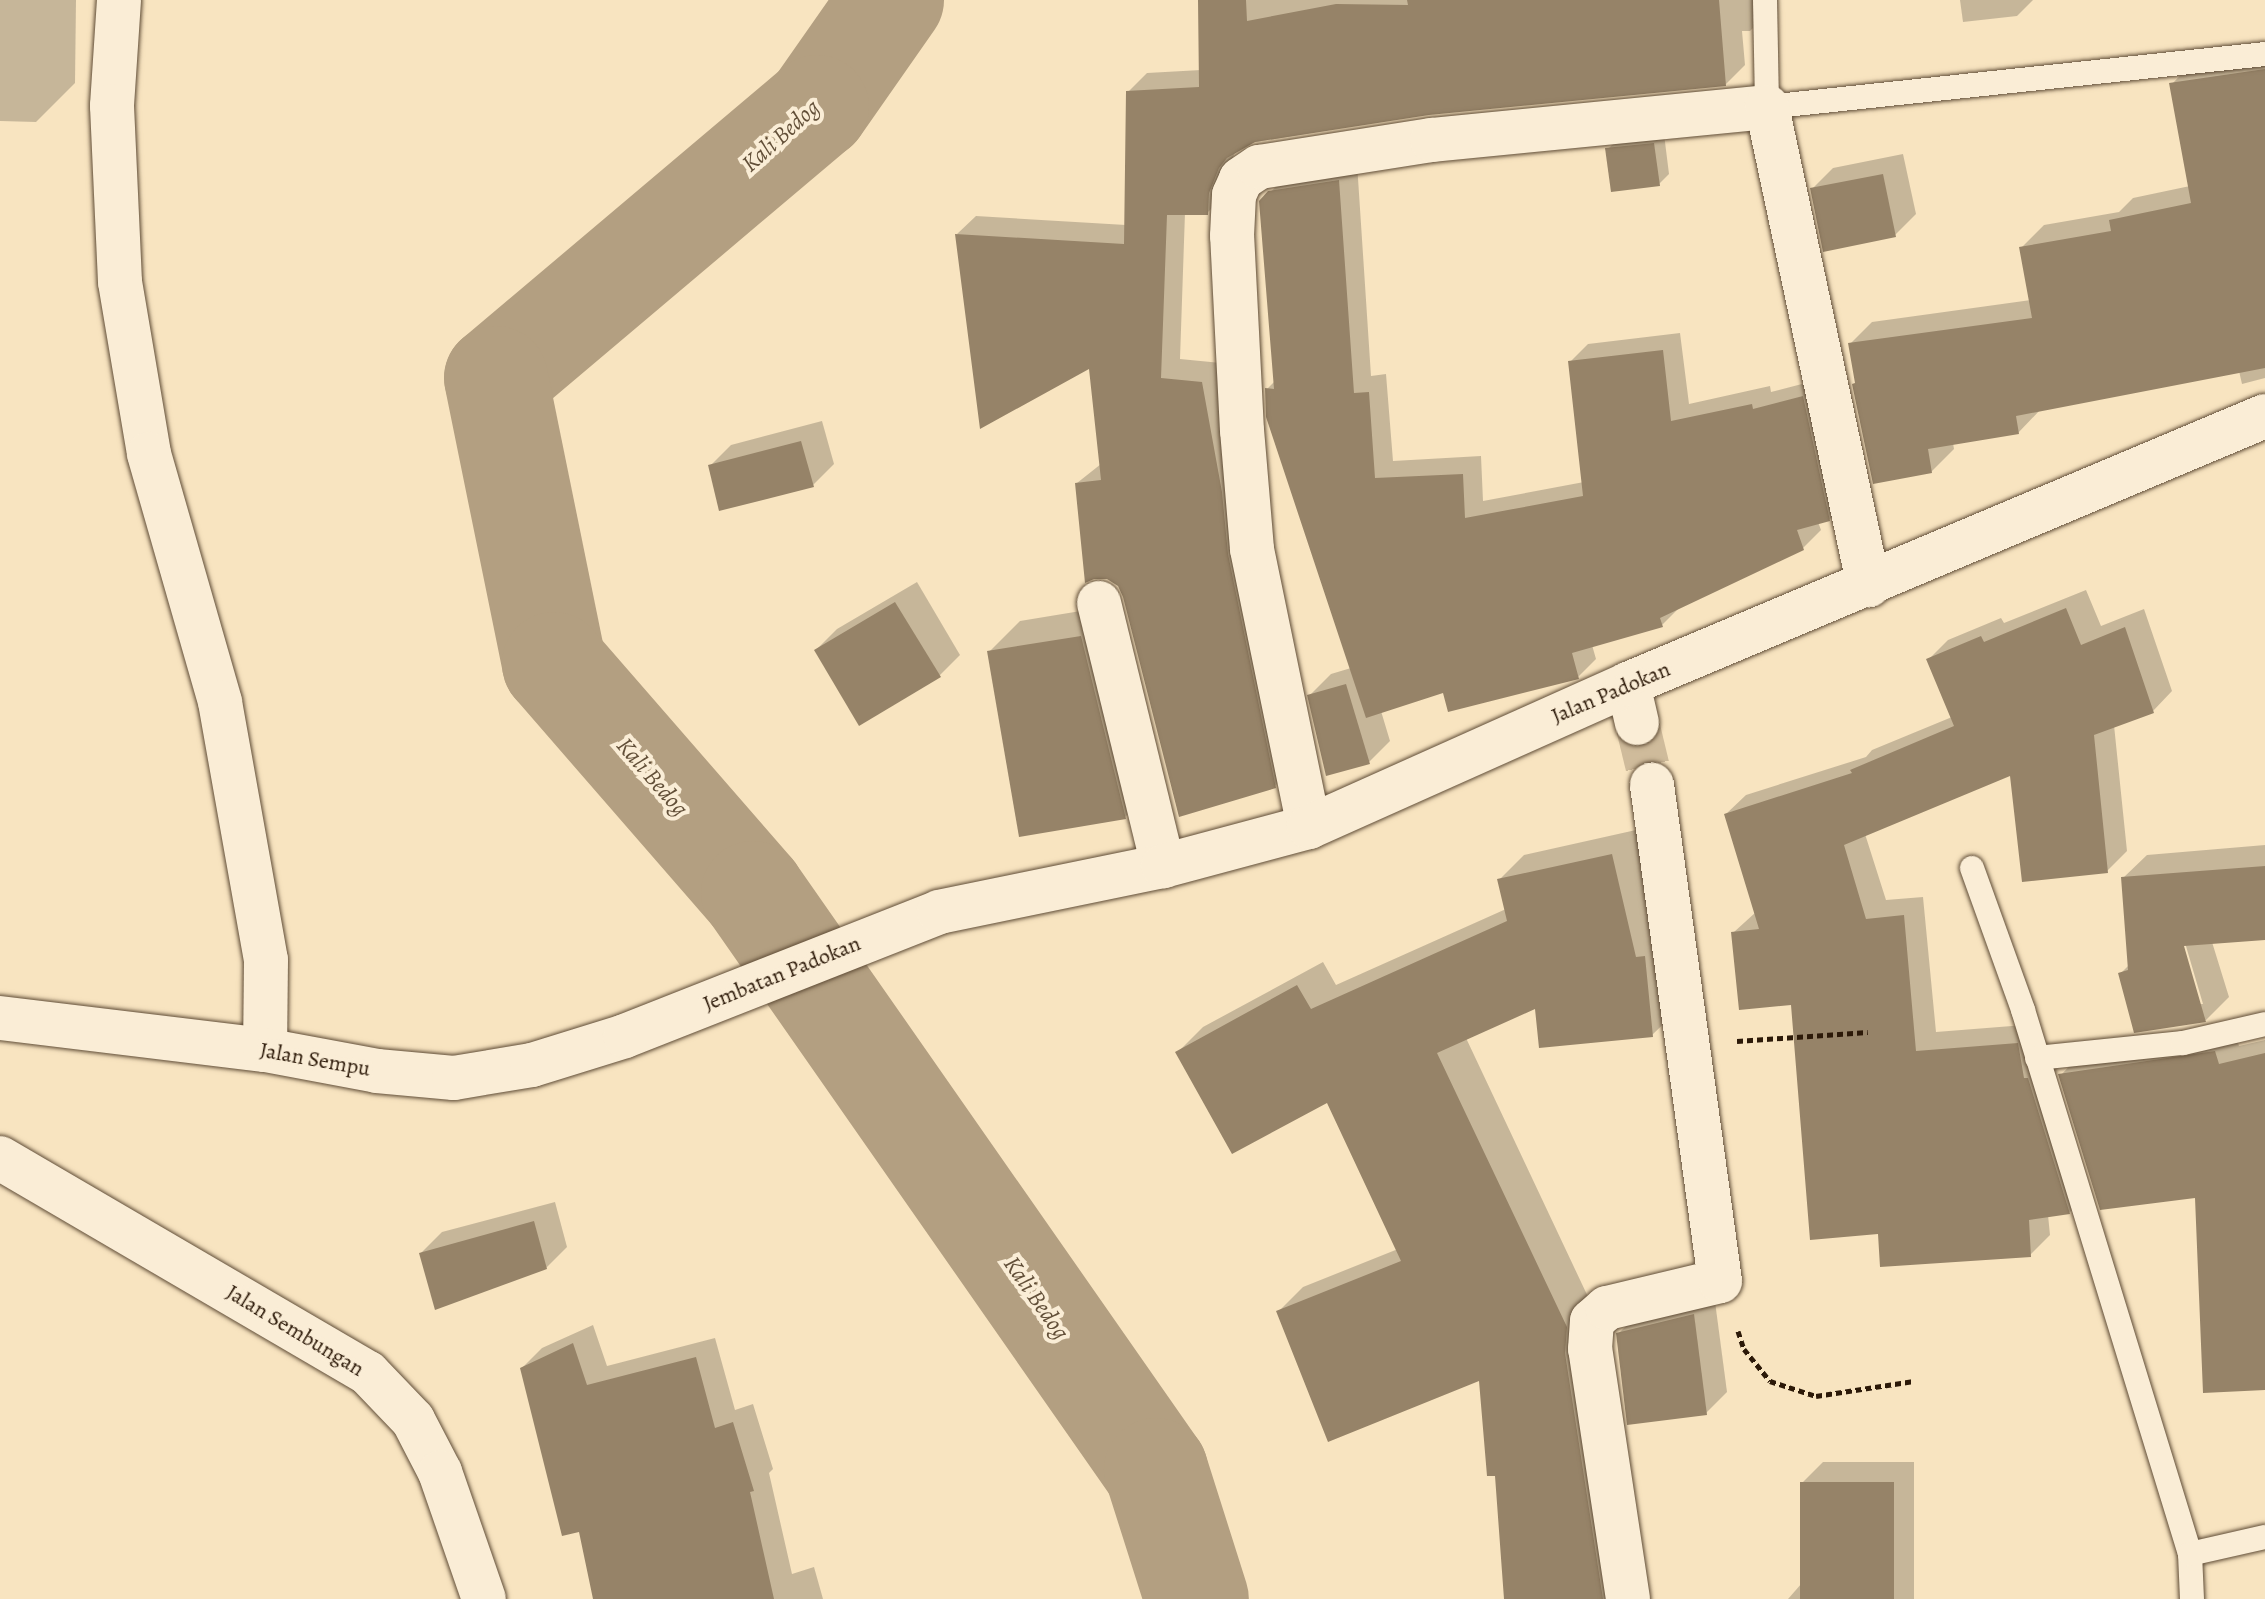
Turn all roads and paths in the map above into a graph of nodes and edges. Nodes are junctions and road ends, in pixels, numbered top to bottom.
1 (119, 0) edge
2 (1765, 0) edge
3 (2265, 54) edge
4 (1767, 107) junction
5 (2265, 416) edge
6 (1869, 585) junction
7 (1099, 603) dead end
8 (1652, 785) tunnel mouth
9 (1309, 827) junction
10 (1163, 866) junction
11 (1972, 868) dead end
12 (939, 912) joint
13 (0, 1018) edge
14 (2265, 1024) edge
15 (1868, 1032) dead end
16 (625, 1036) joint
17 (1686, 1045) junction
18 (265, 1050) junction
19 (2037, 1058) junction
20 (0, 1158) edge
21 (1720, 1281) junction
22 (1914, 1381) dead end
23 (2265, 1537) edge
24 (2190, 1554) junction
25 (484, 1599) edge
26 (1628, 1599) edge
27 (2192, 1599) edge

1 - 18 street
2 - 4 lane
3 - 4 lane
4 - 6 street
4 - 9 street
5 - 6 street, Jalan Padokan
6 - 9 street, Jalan Padokan
7 - 10 street
8 - 17 street
9 - 10 street, Jalan Padokan
10 - 12 street, Jalan Padokan
11 - 19 lane
12 - 16 street, Jembatan Padokan
13 - 18 street, Jalan Sempu
14 - 19 lane
15 - 17 path
16 - 18 street, Jalan Sempu
17 - 21 street
19 - 24 lane
20 - 25 street, Jalan Sembungan
21 - 22 path
21 - 26 street
23 - 24 lane
24 - 27 lane

